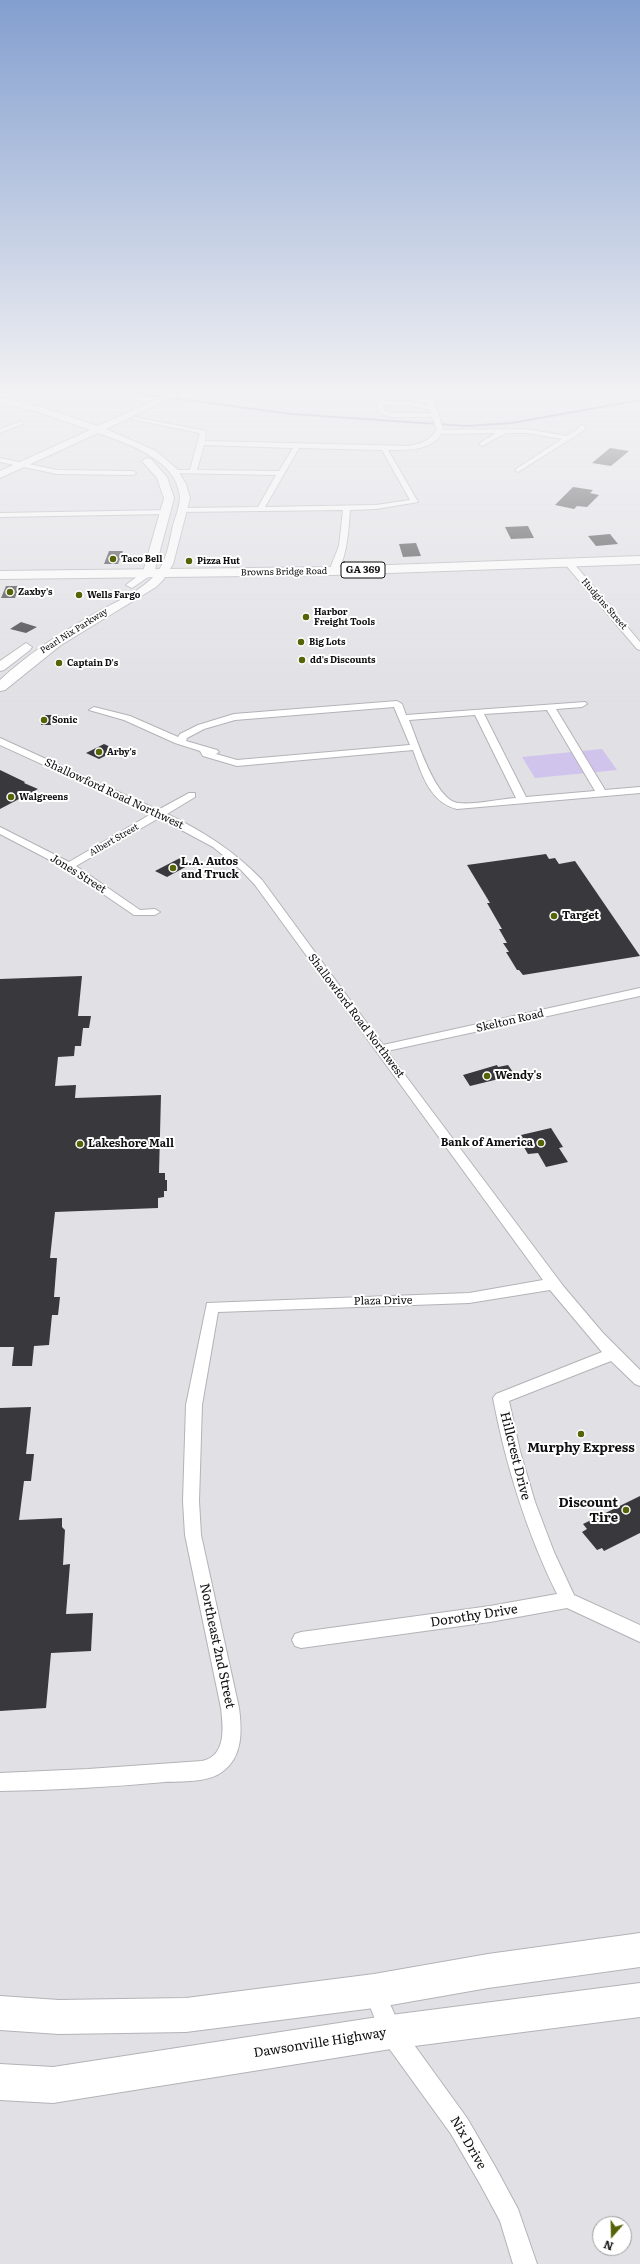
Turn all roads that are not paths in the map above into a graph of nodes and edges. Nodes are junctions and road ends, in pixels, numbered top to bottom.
1 (167, 500) edge
2 (185, 500) edge
3 (265, 500) edge
4 (413, 500) edge
5 (347, 506) junction
6 (260, 509) junction
7 (182, 510) junction
8 (166, 512) junction
9 (0, 515) edge
10 (640, 560) edge
11 (567, 561) junction
12 (333, 571) junction
13 (148, 573) junction
14 (164, 573) junction
15 (105, 574) junction
16 (0, 575) edge
17 (128, 587) junction
18 (640, 647) edge
19 (0, 667) edge
20 (0, 687) edge
21 (582, 704) dead end
22 (550, 707) junction
23 (94, 710) dead end
24 (478, 712) junction
25 (403, 718) junction
26 (180, 740) junction
27 (0, 741) edge
28 (416, 747) junction
29 (640, 790) edge
30 (602, 794) junction
31 (192, 795) dead end
32 (523, 801) junction
33 (159, 815) junction
34 (0, 830) edge
35 (69, 866) junction
36 (155, 912) dead end
37 (640, 992) edge
38 (381, 1049) junction
39 (552, 1284) junction
40 (212, 1307) joint
41 (612, 1354) junction
42 (640, 1380) edge
43 (568, 1600) junction
44 (640, 1634) edge
45 (301, 1640) dead end
46 (0, 1782) edge
47 (640, 1950) edge
48 (374, 1991) junction
49 (640, 2000) edge
50 (0, 2013) edge
51 (391, 2032) junction
52 (0, 2082) edge
53 (525, 2264) edge

1 - 8 main road, Pearl Nix Parkway
2 - 7 main road, Pearl Nix Parkway
3 - 6 street
4 - 5 street
5 - 6 street
5 - 12 street
6 - 7 street
7 - 14 main road, Pearl Nix Parkway
8 - 9 street
8 - 13 main road, Pearl Nix Parkway
10 - 11 main road, Browns Bridge Road / GA 369
11 - 12 main road, Browns Bridge Road / GA 369
11 - 18 street, Hudgins Street
12 - 14 main road, Browns Bridge Road / GA 369
13 - 14 main road, Browns Bridge Road / GA 369
13 - 15 main road, Browns Bridge Road / GA 369
13 - 17 main road, Pearl Nix Parkway
14 - 20 main road, Pearl Nix Parkway
15 - 16 main road, Browns Bridge Road / GA 369
15 - 17 main road
17 - 19 main road, Pearl Nix Parkway
21 - 22 street
22 - 24 street
22 - 30 street
23 - 26 street
24 - 25 street
24 - 32 street
25 - 26 street
25 - 28 street
26 - 28 street
27 - 33 street, Shallowford Road Northwest
28 - 32 street
29 - 30 street
30 - 32 street
31 - 33 street, Albert Street
33 - 35 street, Albert Street
33 - 38 street, Shallowford Road Northwest
34 - 35 street, Jones Street
35 - 36 street, Jones Street
37 - 38 street, Skelton Road
38 - 39 street, Shallowford Road Northwest
39 - 40 street, Plaza Drive
39 - 41 street, Shallowford Road Northwest
40 - 46 street, Northeast 2nd Street
41 - 42 street, Shallowford Road Northwest
41 - 43 street, Hillcrest Drive
43 - 44 street
43 - 45 street, Dorothy Drive
47 - 48 main road
48 - 50 main road
48 - 51 street, Nix Drive
49 - 51 main road, Dawsonville Highway
51 - 52 main road, Dawsonville Highway
51 - 53 street, Nix Drive

